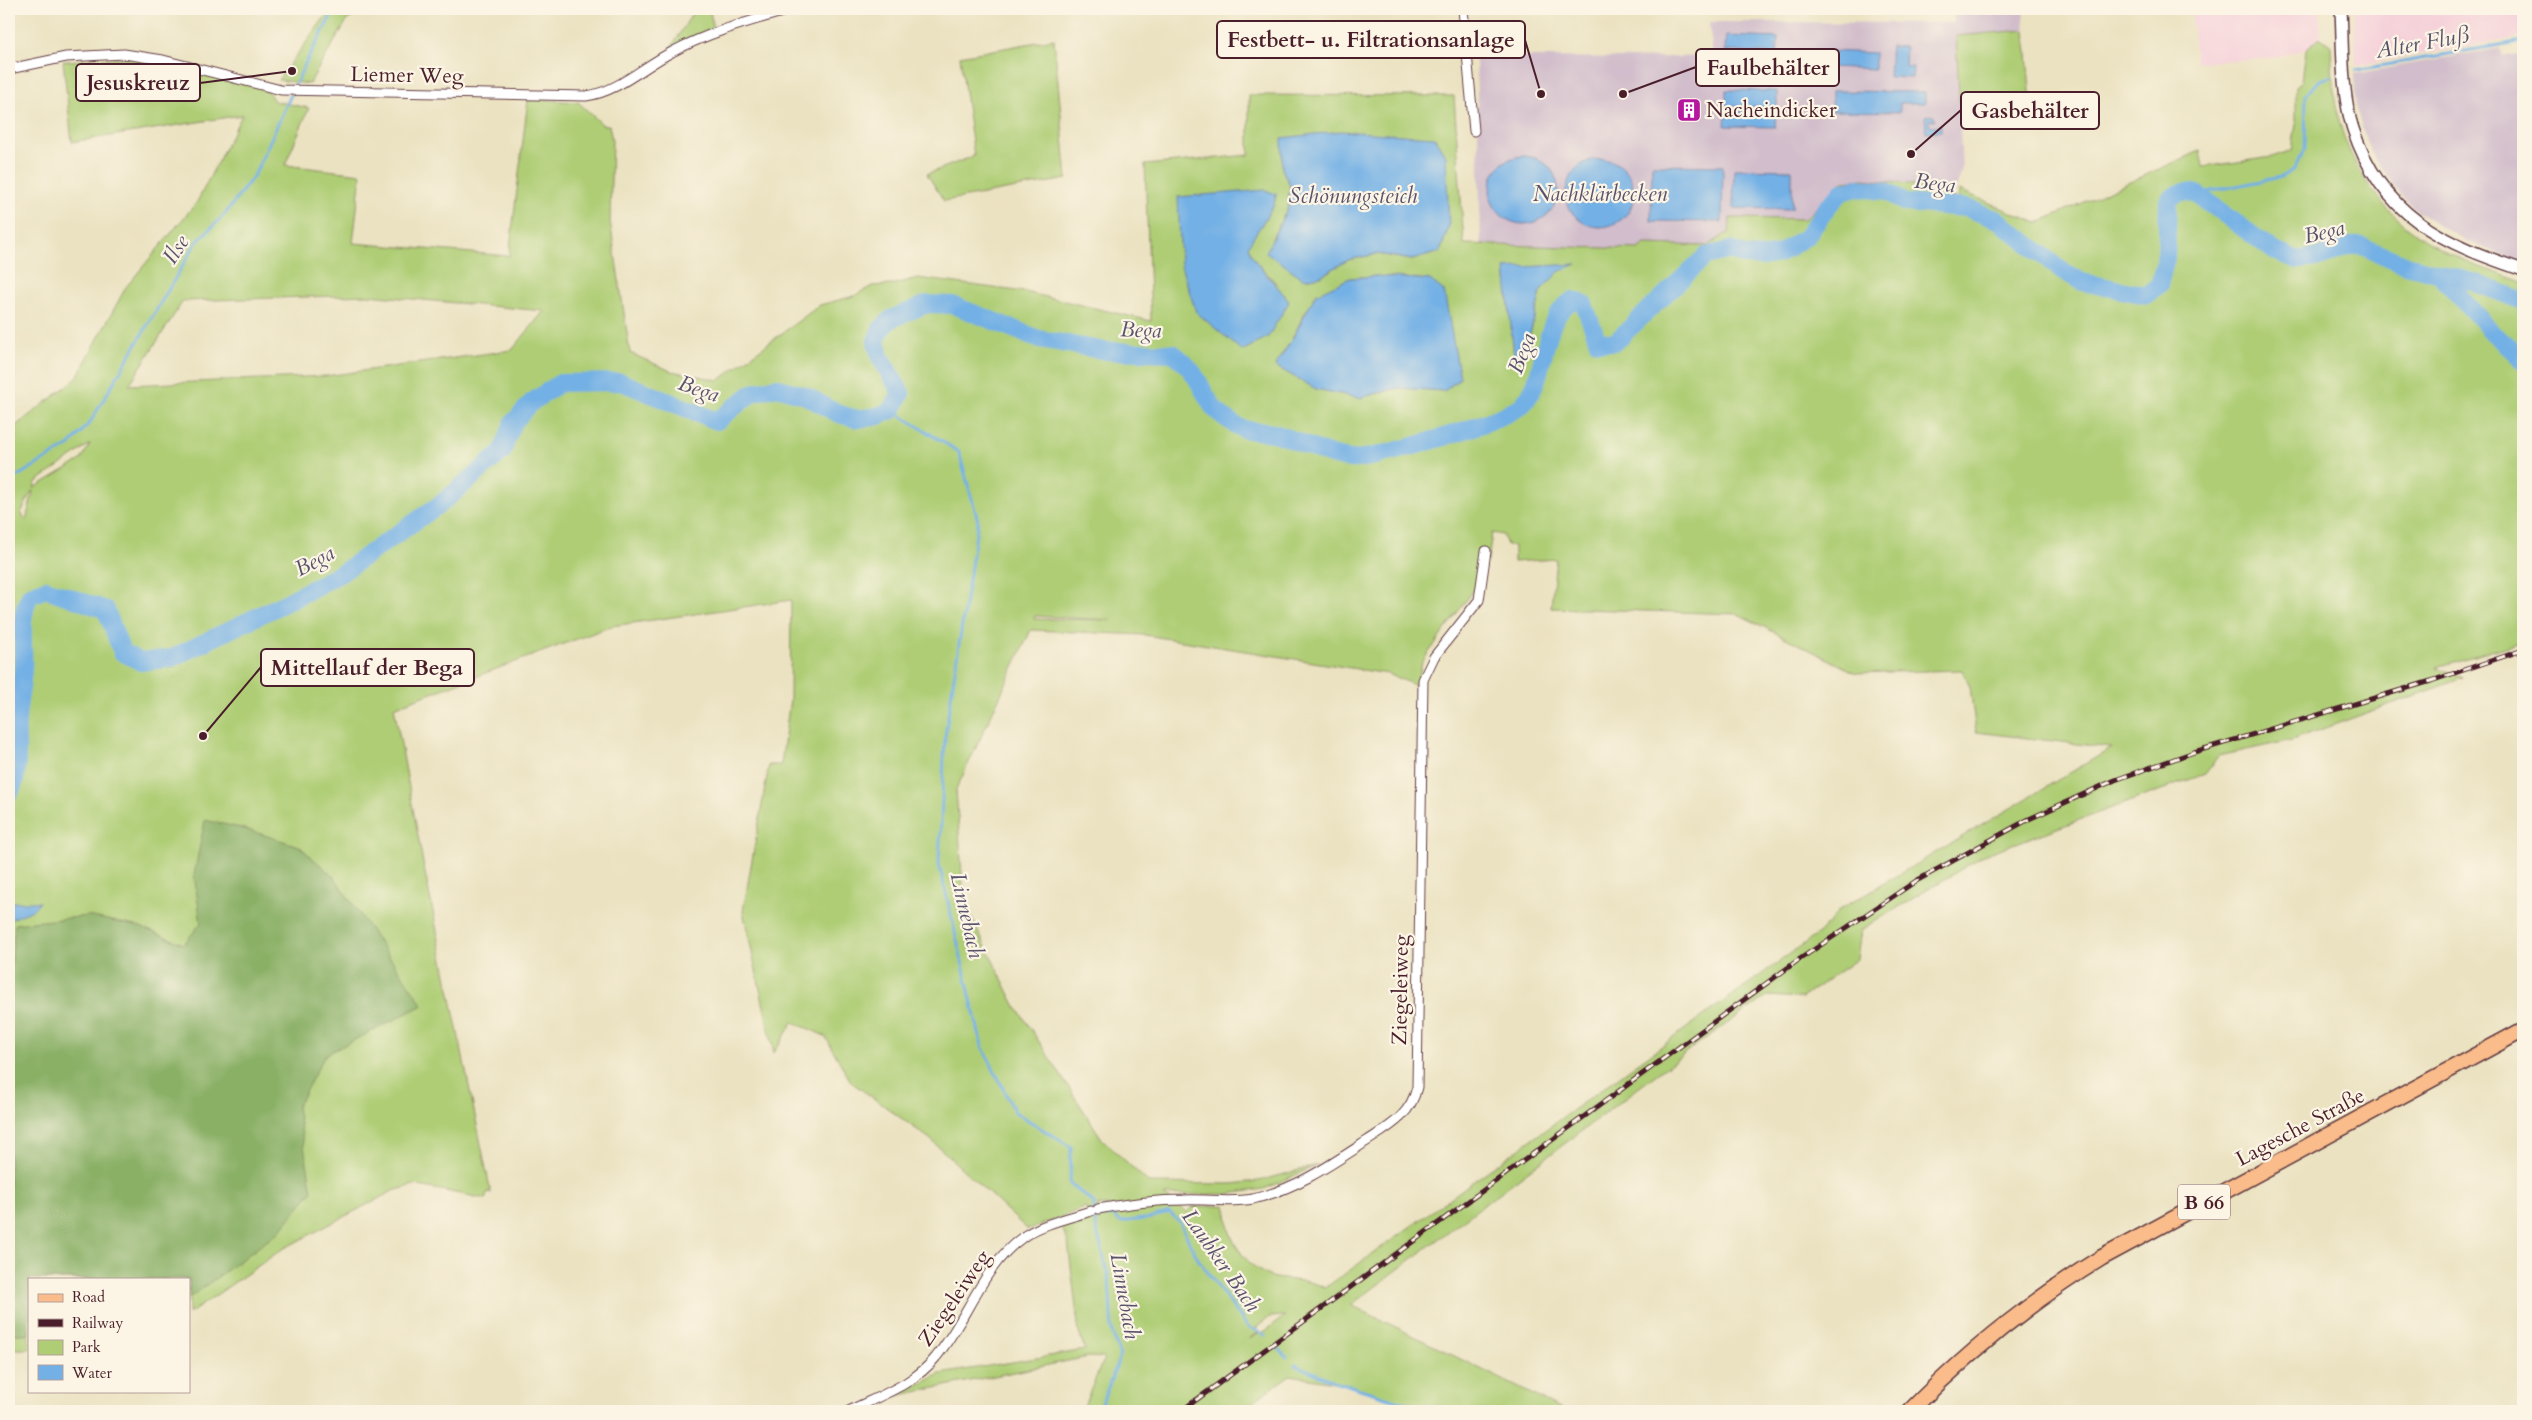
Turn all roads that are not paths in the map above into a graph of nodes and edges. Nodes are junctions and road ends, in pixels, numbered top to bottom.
1 (792, 9) edge
2 (1463, 9) edge
3 (2341, 9) edge
4 (9, 69) edge
5 (1474, 131) dead end
6 (2523, 270) edge
7 (1486, 551) dead end
8 (2523, 1030) edge
9 (850, 1411) edge
10 (1910, 1411) edge

1 - 4 street, Liemer Weg
2 - 5 street
3 - 6 street
7 - 9 street, Ziegeleiweg
8 - 10 main road, Lagesche Straße / B 66

